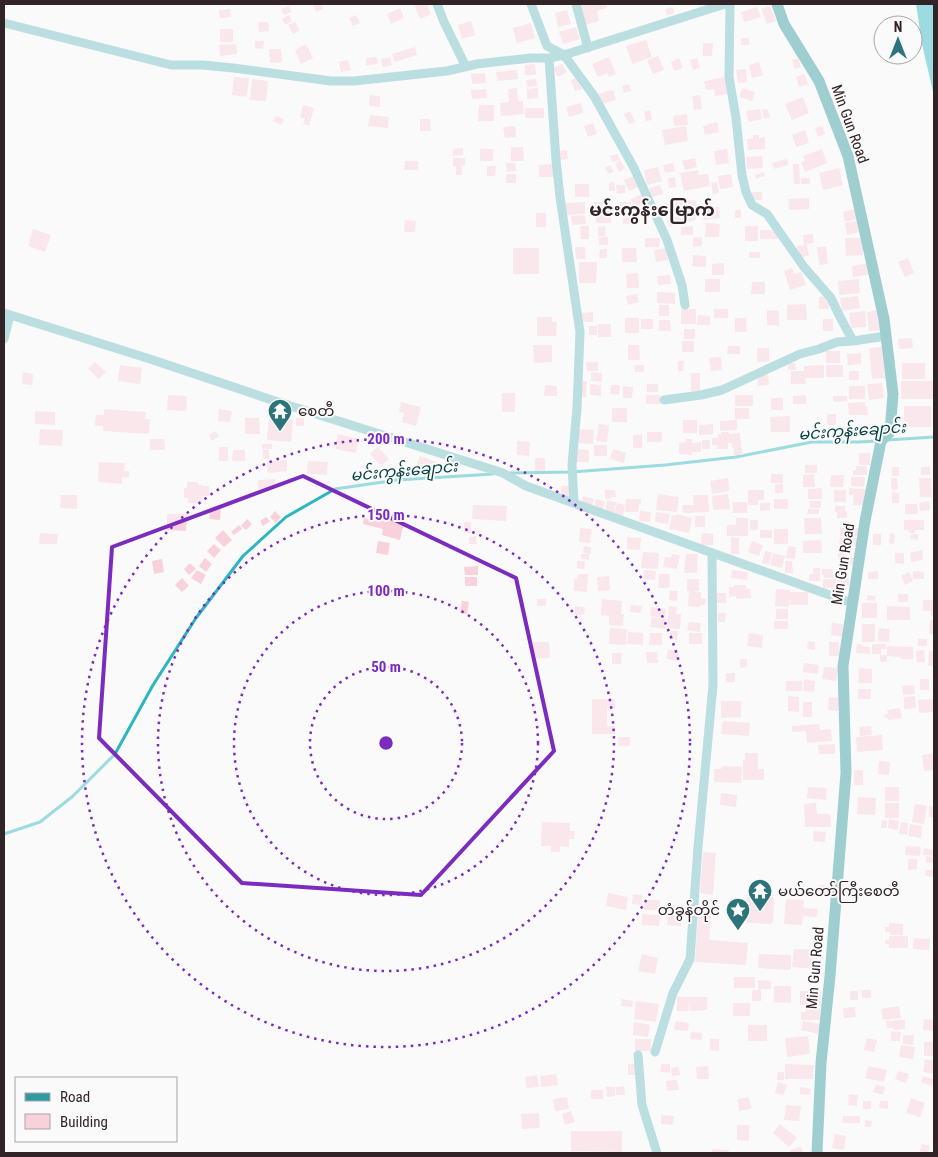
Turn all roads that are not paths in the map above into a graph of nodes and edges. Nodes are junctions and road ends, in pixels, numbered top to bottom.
1 (437, 4) edge
2 (531, 4) edge
3 (576, 4) edge
4 (725, 4) edge
5 (730, 4) edge
6 (777, 4) edge
7 (697, 8) edge
8 (4, 22) edge
9 (588, 48) junction
10 (564, 55) junction
11 (549, 58) junction
12 (466, 67) junction
13 (685, 305) dead end
14 (7, 314) edge
15 (886, 336) junction
16 (4, 339) edge
17 (853, 341) junction
18 (664, 400) dead end
19 (574, 503) junction
20 (712, 553) junction
21 (852, 603) junction
22 (655, 1052) dead end
23 (638, 1055) dead end
24 (657, 1153) edge
25 (817, 1153) edge

1 - 12 street
2 - 10 street
3 - 9 street
4 - 7 street
5 - 17 street
6 - 15 street, Min Gun Road
7 - 9 street
8 - 12 street
9 - 10 street
10 - 11 street
10 - 13 street
11 - 12 street
11 - 19 street
14 - 16 street
14 - 19 street
15 - 17 street
15 - 21 street, Min Gun Road
17 - 18 street
19 - 20 street
20 - 21 street
20 - 22 street
21 - 25 street, Min Gun Road
23 - 24 street

